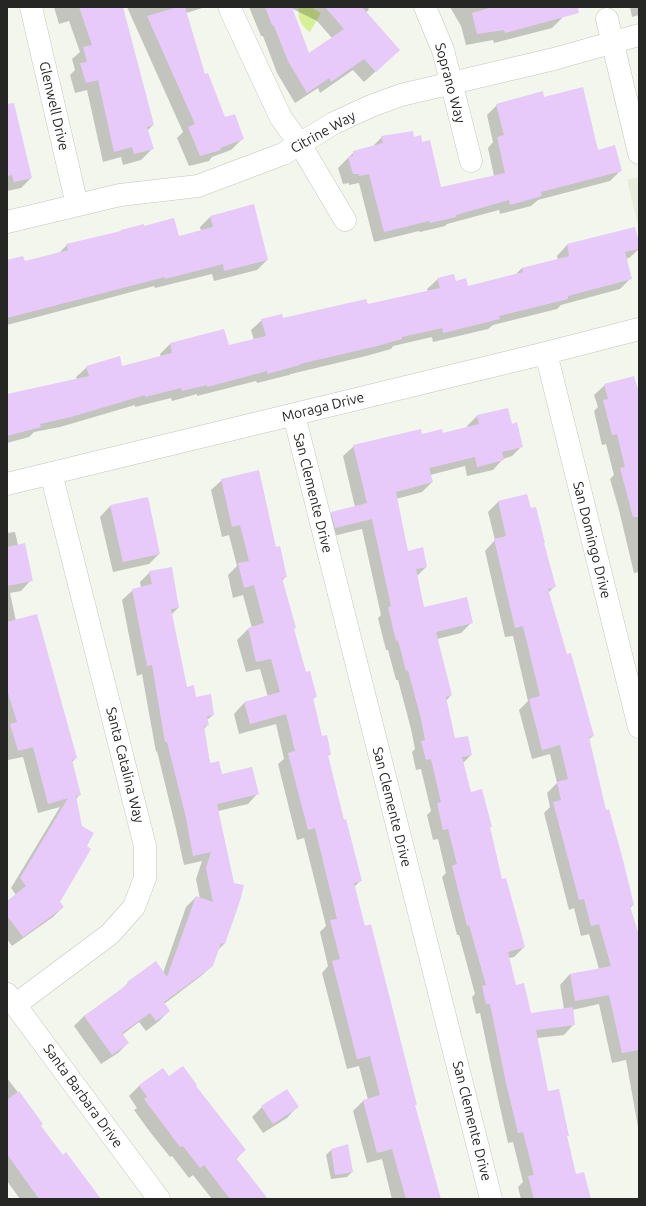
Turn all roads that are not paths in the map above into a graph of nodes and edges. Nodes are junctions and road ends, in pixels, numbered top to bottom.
1 (31, 7) edge
2 (425, 7) edge
3 (230, 9) dead end
4 (607, 19) dead end
5 (639, 35) edge
6 (613, 42) junction
7 (452, 83) junction
8 (300, 144) junction
9 (639, 153) edge
10 (471, 161) dead end
11 (77, 205) junction
12 (345, 220) dead end
13 (7, 222) edge
14 (639, 329) edge
15 (546, 353) junction
16 (294, 415) junction
17 (51, 473) junction
18 (7, 484) edge
19 (639, 727) edge
20 (11, 999) edge
21 (159, 1199) edge
22 (491, 1199) edge

1 - 11 street, Glenwell Drive
2 - 7 street, Soprano Way
3 - 8 street
4 - 6 street
5 - 6 street, Citrine Way
6 - 7 street, Citrine Way
6 - 9 street
7 - 8 street, Citrine Way
7 - 10 street, Soprano Way
8 - 11 street, Citrine Way
8 - 12 street
11 - 13 street, Citrine Way
14 - 15 street, Moraga Drive
15 - 16 street, Moraga Drive
15 - 19 street, San Domingo Drive
16 - 17 street, Moraga Drive
16 - 22 street, San Clemente Drive
17 - 18 street, Moraga Drive
17 - 20 street, Santa Catalina Way
20 - 21 street, Santa Barbara Drive

